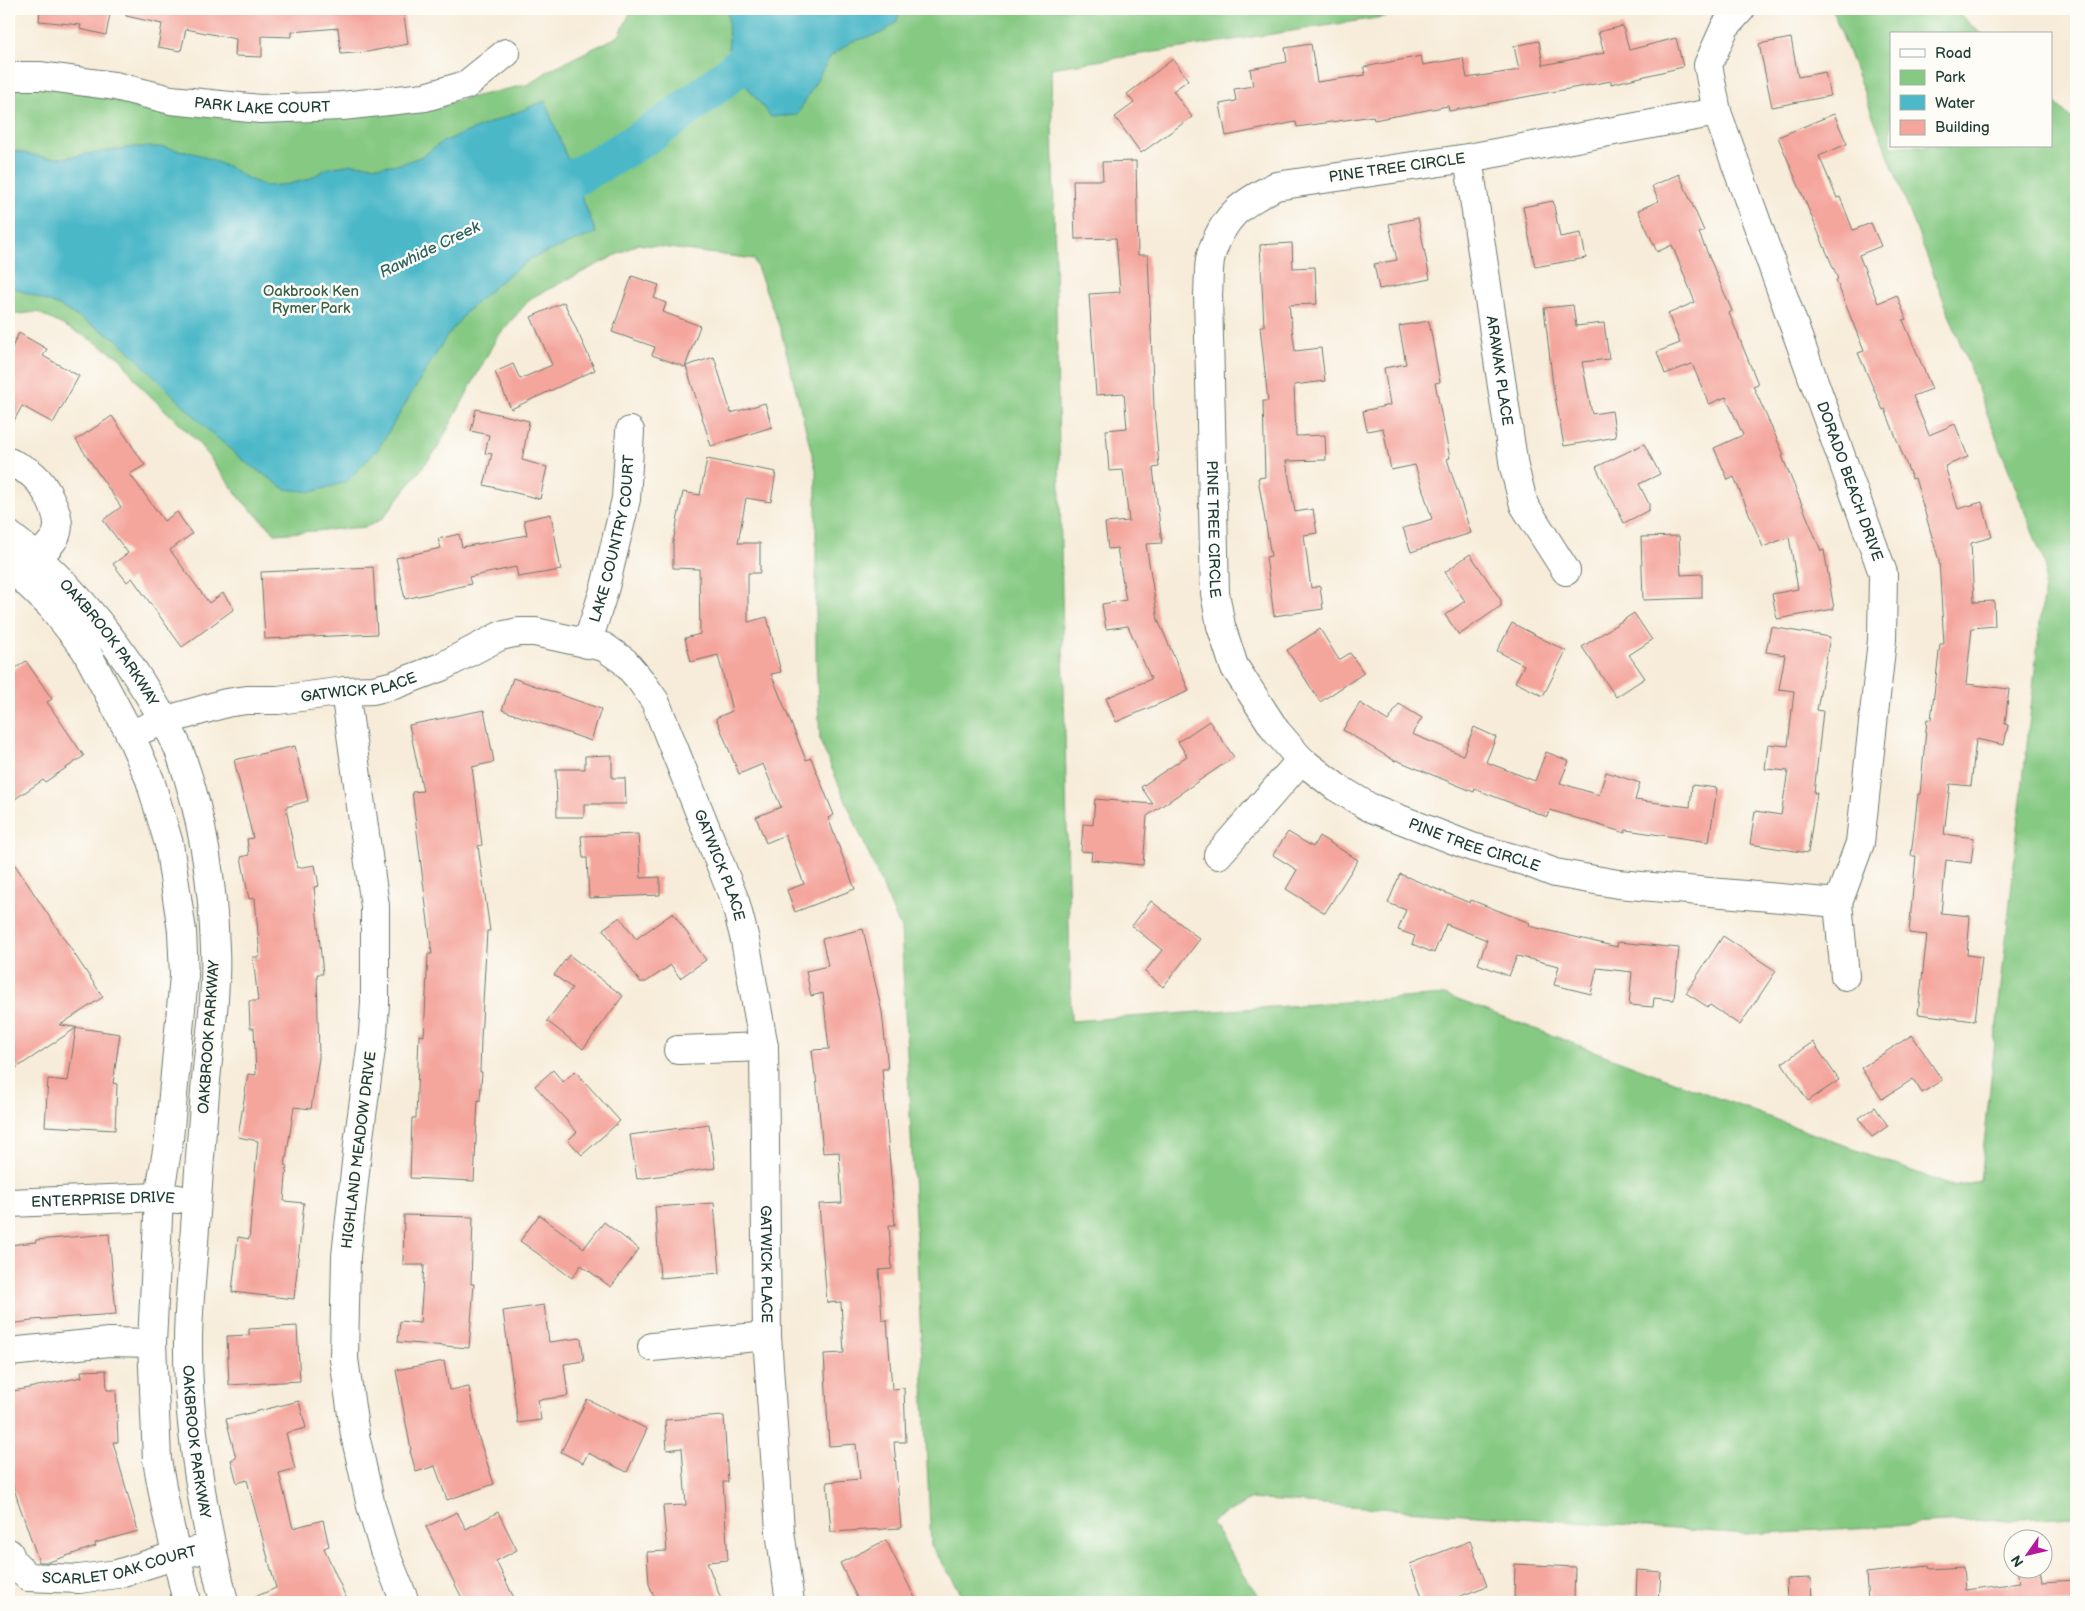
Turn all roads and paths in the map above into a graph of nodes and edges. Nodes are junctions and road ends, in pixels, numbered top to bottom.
1 (1741, 9) edge
2 (506, 53) dead end
3 (9, 76) edge
4 (1717, 112) junction
5 (1468, 158) junction
6 (630, 431) dead end
7 (9, 462) edge
8 (9, 534) edge
9 (38, 557) junction
10 (9, 567) edge
11 (1566, 571) dead end
12 (587, 644) junction
13 (345, 691) junction
14 (164, 721) junction
15 (130, 734) junction
16 (1301, 760) junction
17 (1218, 855) dead end
18 (1838, 903) junction
19 (1845, 976) dead end
20 (764, 1047) junction
21 (678, 1050) dead end
22 (159, 1197) junction
23 (196, 1201) junction
24 (9, 1203) edge
25 (767, 1336) junction
26 (152, 1344) junction
27 (652, 1348) dead end
28 (9, 1352) edge
29 (211, 1548) junction
30 (9, 1553) edge
31 (177, 1555) junction
32 (187, 1602) edge
33 (224, 1602) edge
34 (405, 1602) edge
35 (790, 1602) edge

1 - 4 street, DORADO BEACH DRIVE
2 - 3 street, PARK LAKE COURT
4 - 5 street, PINE TREE CIRCLE
4 - 18 street, DORADO BEACH DRIVE
5 - 11 street, ARAWAK PLACE
5 - 16 street, PINE TREE CIRCLE
6 - 12 street, LAKE COUNTRY COURT
7 - 9 street
8 - 9 street, OAKBROOK PARKWAY
9 - 14 street, OAKBROOK PARKWAY
10 - 15 street, OAKBROOK PARKWAY
12 - 13 street, GATWICK PLACE
12 - 20 street, GATWICK PLACE
13 - 14 street, GATWICK PLACE
13 - 34 street, HIGHLAND MEADOW DRIVE
14 - 15 street, GATWICK PLACE
14 - 23 street, OAKBROOK PARKWAY
15 - 22 street, OAKBROOK PARKWAY
16 - 17 street
16 - 18 street, PINE TREE CIRCLE
18 - 19 street, DORADO BEACH DRIVE
20 - 21 street
20 - 25 street, GATWICK PLACE
22 - 23 street, ENTERPRISE DRIVE
22 - 24 street, ENTERPRISE DRIVE
22 - 26 street, OAKBROOK PARKWAY
23 - 29 street, OAKBROOK PARKWAY
25 - 27 street
25 - 35 street, GATWICK PLACE
26 - 28 street
26 - 31 street, OAKBROOK PARKWAY
29 - 31 street, SCARLET OAK COURT
29 - 33 street, OAKBROOK PARKWAY
30 - 31 street, SCARLET OAK COURT
31 - 32 street, OAKBROOK PARKWAY

